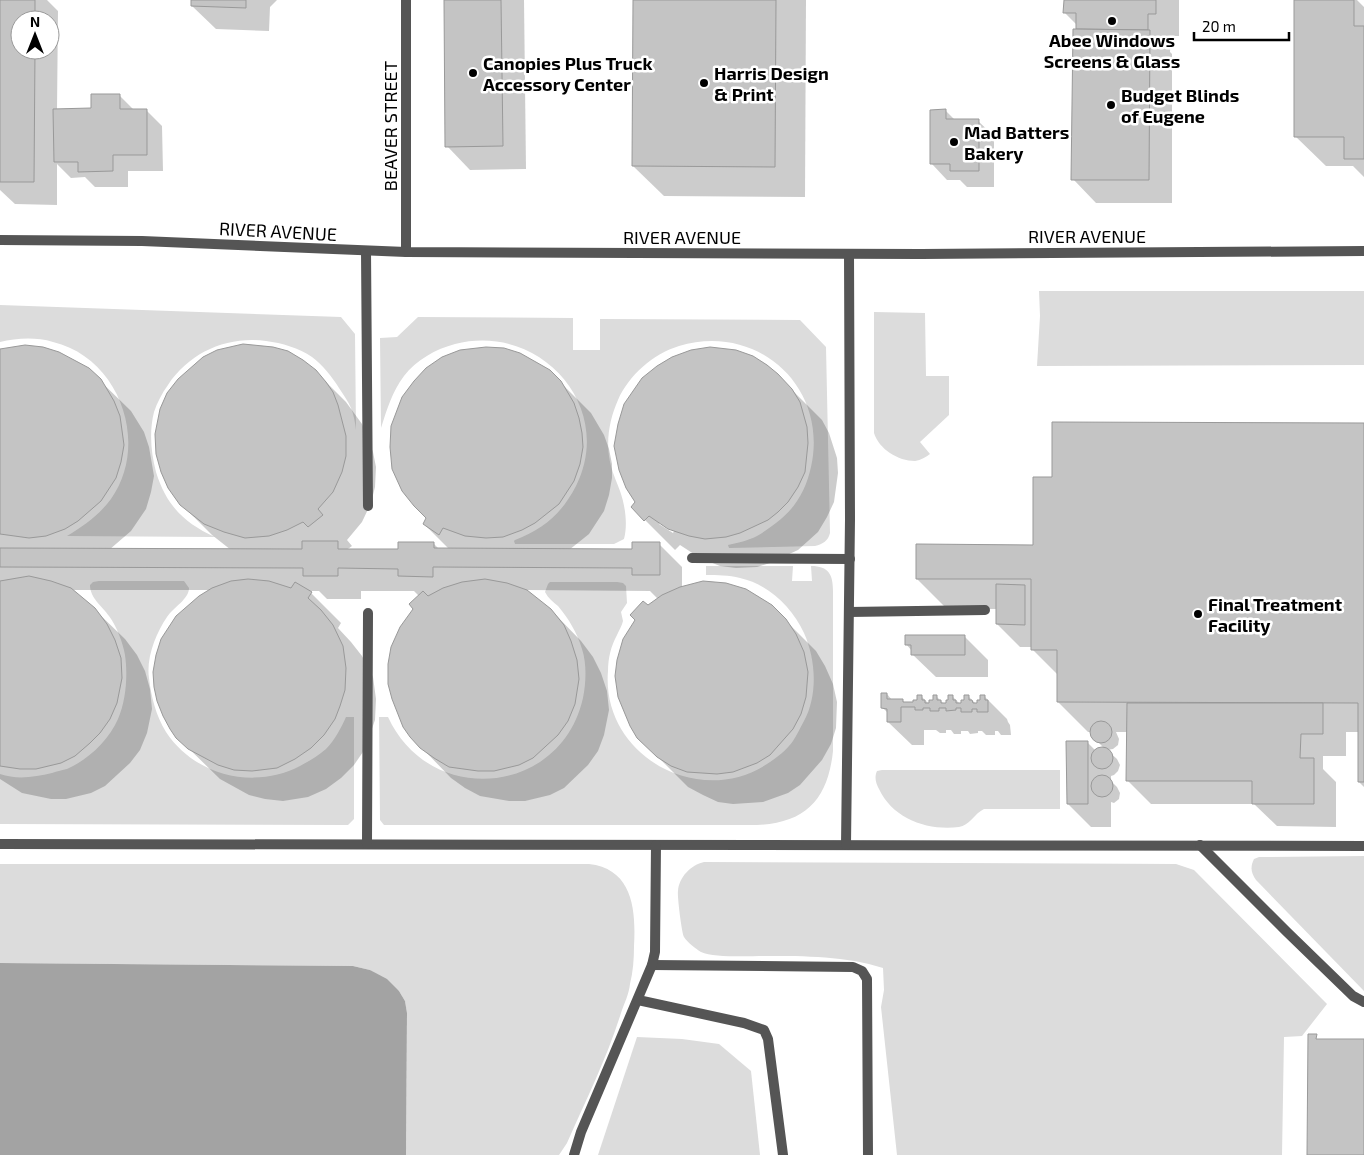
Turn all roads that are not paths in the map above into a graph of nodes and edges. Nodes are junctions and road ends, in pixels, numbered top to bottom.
1 (406, 0) edge
2 (0, 240) edge
3 (366, 251) junction
4 (1364, 251) edge
5 (406, 252) junction
6 (849, 254) junction
7 (368, 506) dead end
8 (692, 558) dead end
9 (850, 559) junction
10 (985, 610) dead end
11 (849, 612) junction
12 (368, 613) dead end
13 (0, 844) edge
14 (367, 844) junction
15 (656, 845) junction
16 (846, 845) junction
17 (1200, 845) junction
18 (1364, 846) edge
19 (652, 965) junction
20 (638, 1000) junction
21 (1364, 1002) edge
22 (574, 1155) edge
23 (783, 1155) edge
24 (868, 1155) edge

1 - 5 street, BEAVER STREET
2 - 3 street, RIVER AVENUE
3 - 5 street, RIVER AVENUE
3 - 7 street
4 - 6 street, RIVER AVENUE
5 - 6 street, RIVER AVENUE
6 - 9 street
8 - 9 street
9 - 11 street
10 - 11 street
11 - 16 street
12 - 14 street
13 - 14 street
14 - 15 street
15 - 16 street
15 - 19 street
16 - 17 street
17 - 18 street
17 - 21 street
19 - 20 street
19 - 24 street
20 - 22 street
20 - 23 street

